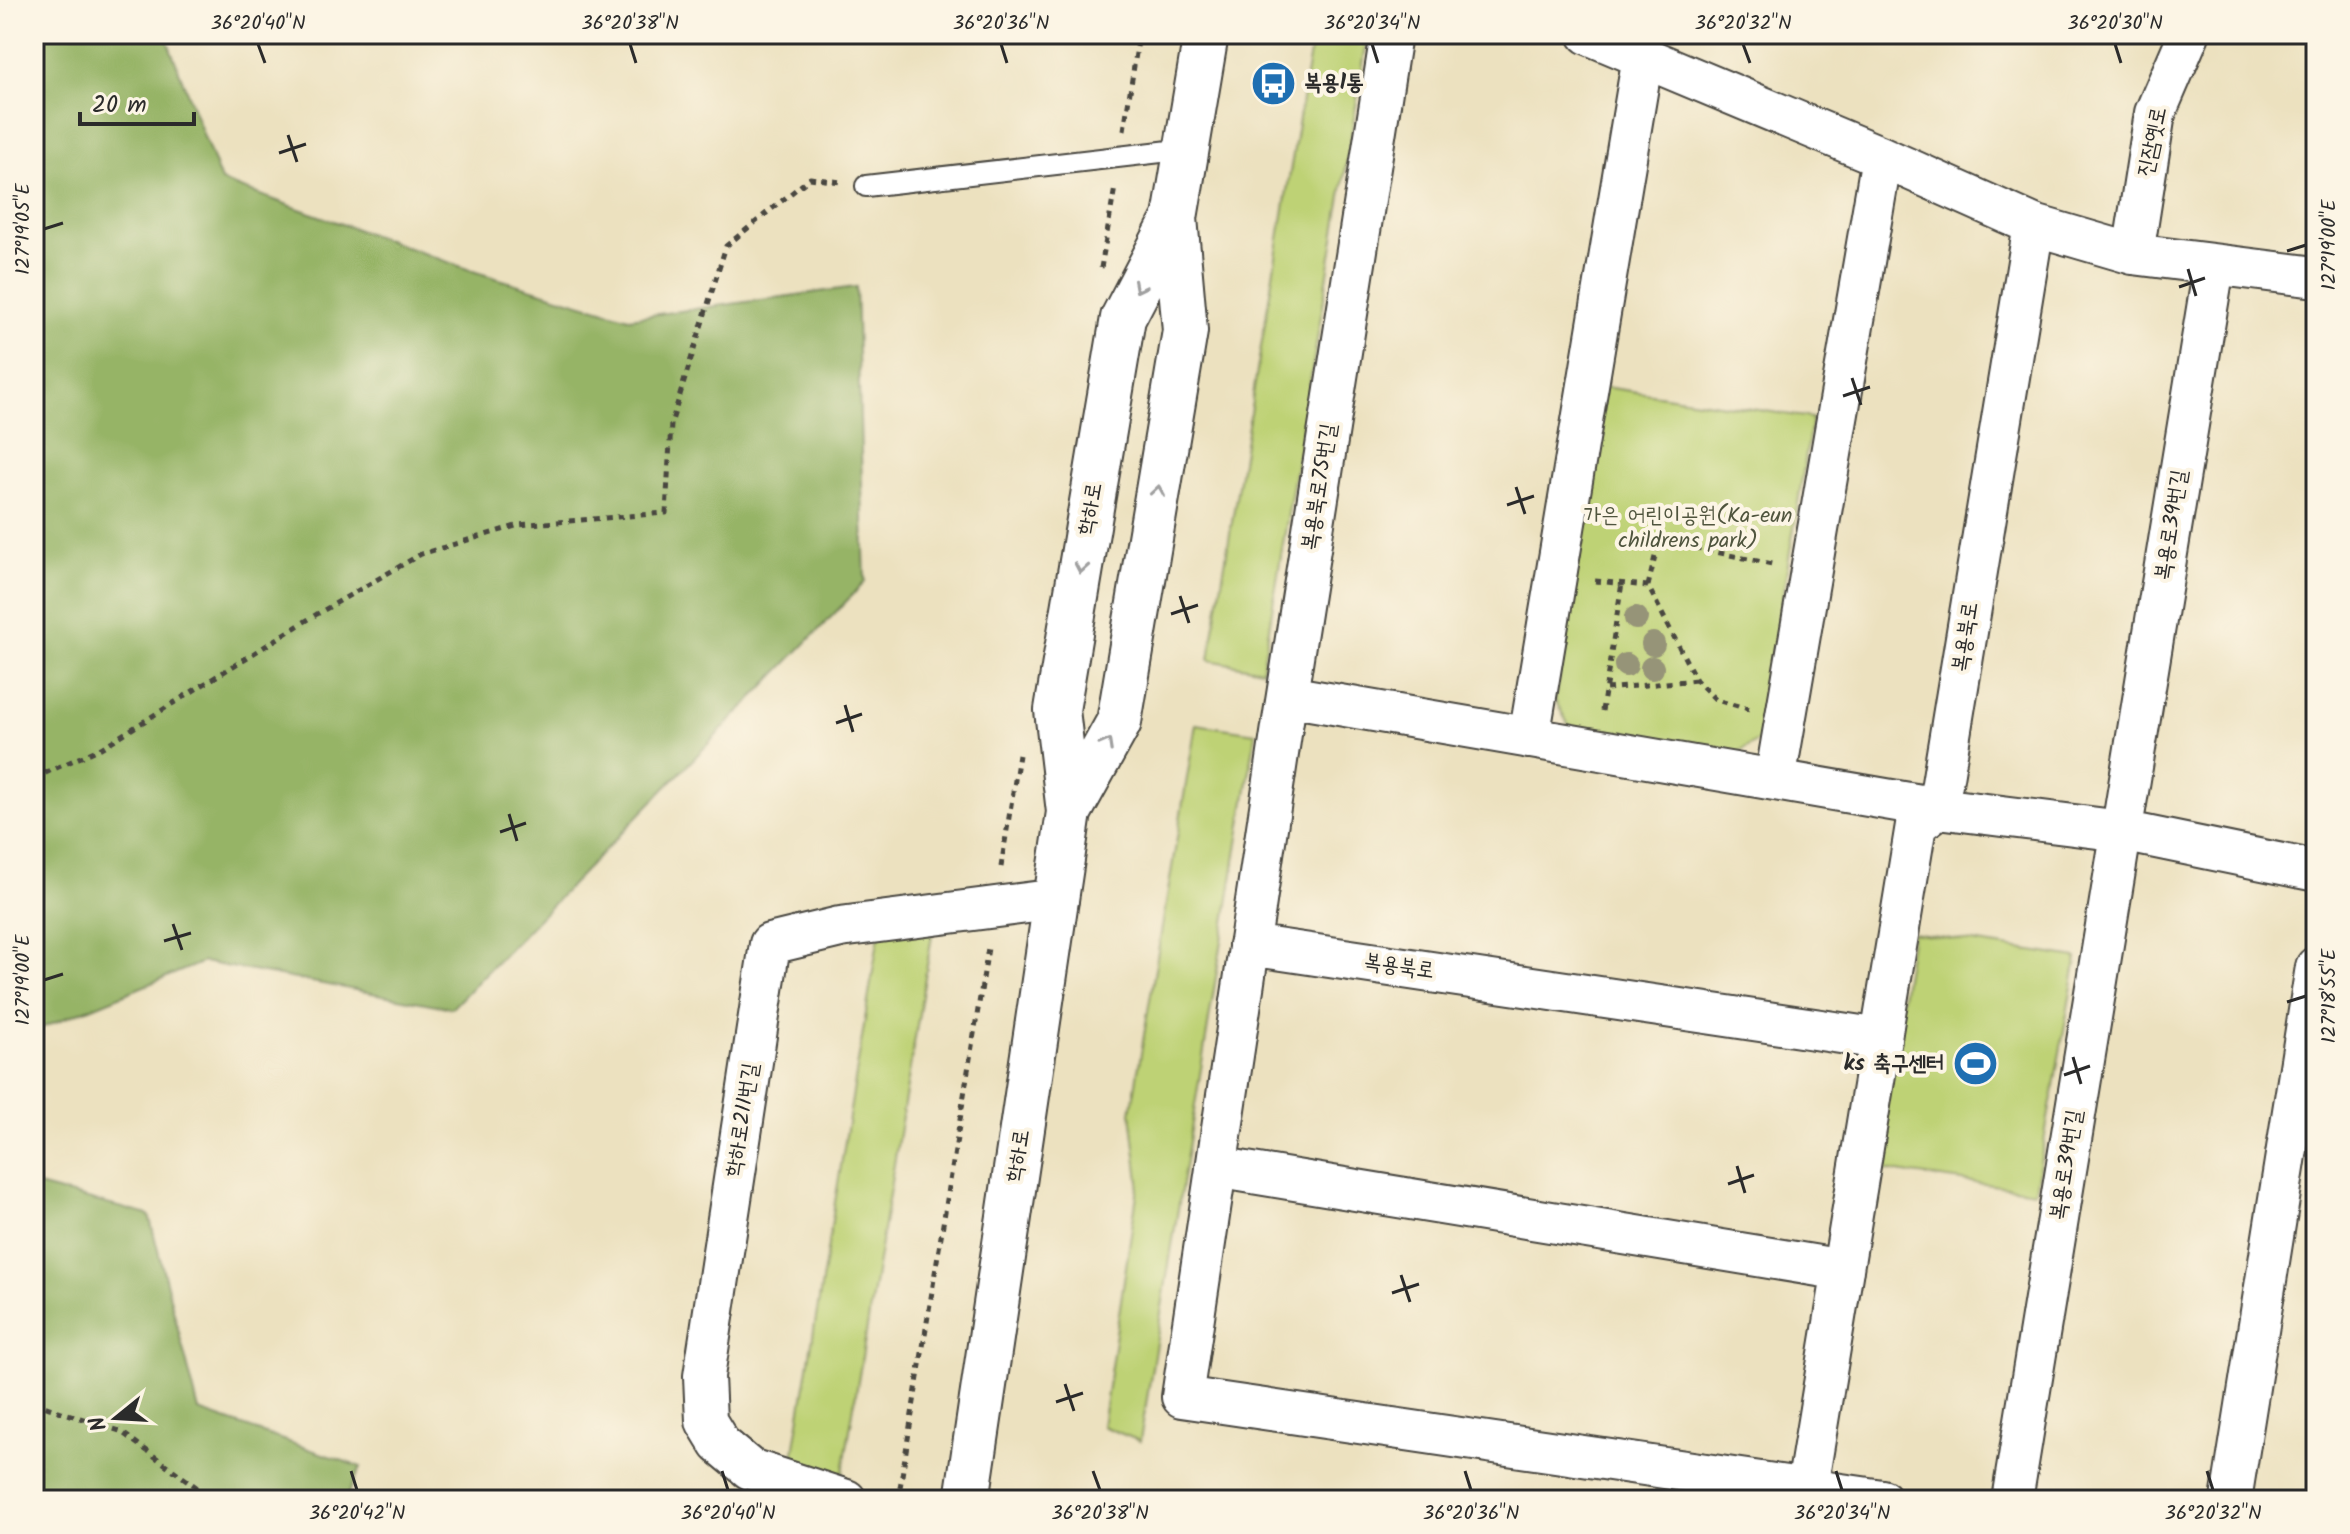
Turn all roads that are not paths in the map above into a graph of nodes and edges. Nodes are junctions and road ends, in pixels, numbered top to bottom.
1 (1206, 34) edge
2 (1391, 34) edge
3 (1588, 34) edge
4 (2189, 34) edge
5 (1658, 51) edge
6 (1187, 149) junction
7 (1882, 157) junction
8 (866, 186) road end
9 (1175, 218) junction
10 (2034, 225) junction
11 (2133, 254) junction
12 (2214, 266) junction
13 (2316, 277) edge
14 (1287, 696) junction
15 (1529, 738) junction
16 (1775, 780) junction
17 (1938, 808) junction
18 (1069, 812) junction
19 (2122, 831) junction
20 (2316, 871) edge
21 (1058, 899) junction
22 (1249, 945) junction
23 (2316, 967) edge
24 (1881, 1039) junction
25 (1216, 1167) junction
26 (1843, 1270) junction
27 (1806, 1494) edge
28 (846, 1500) edge
29 (967, 1500) edge
30 (1882, 1500) edge
31 (2012, 1500) edge
32 (2231, 1500) edge

1 - 6 street, 학하로
2 - 14 street, 복용북로75번길
3 - 5 street
4 - 11 street, 진잠옛로
5 - 7 street
5 - 15 street
6 - 8 lane
6 - 9 street, 학하로
7 - 10 street
7 - 16 street
18 -> 9 street, 학하로
9 -> 18 street, 학하로
10 - 11 street
10 - 17 street, 복용북로
11 - 12 street
12 - 13 street
12 - 19 street, 복용로39번길
14 - 15 street
14 - 22 street, 복용북로75번길
15 - 16 street
16 - 17 street
17 - 19 street
17 - 24 street
18 - 21 street, 학하로
19 - 20 street
19 - 31 street, 복용로39번길
21 - 28 street, 학하로211번길
21 - 29 street, 학하로
22 - 24 street, 복용북로
22 - 25 street, 복용북로75번길
23 - 32 street
24 - 26 street
25 - 26 street
25 - 27 street, 복용북로75번길
26 - 27 street
27 - 30 street

